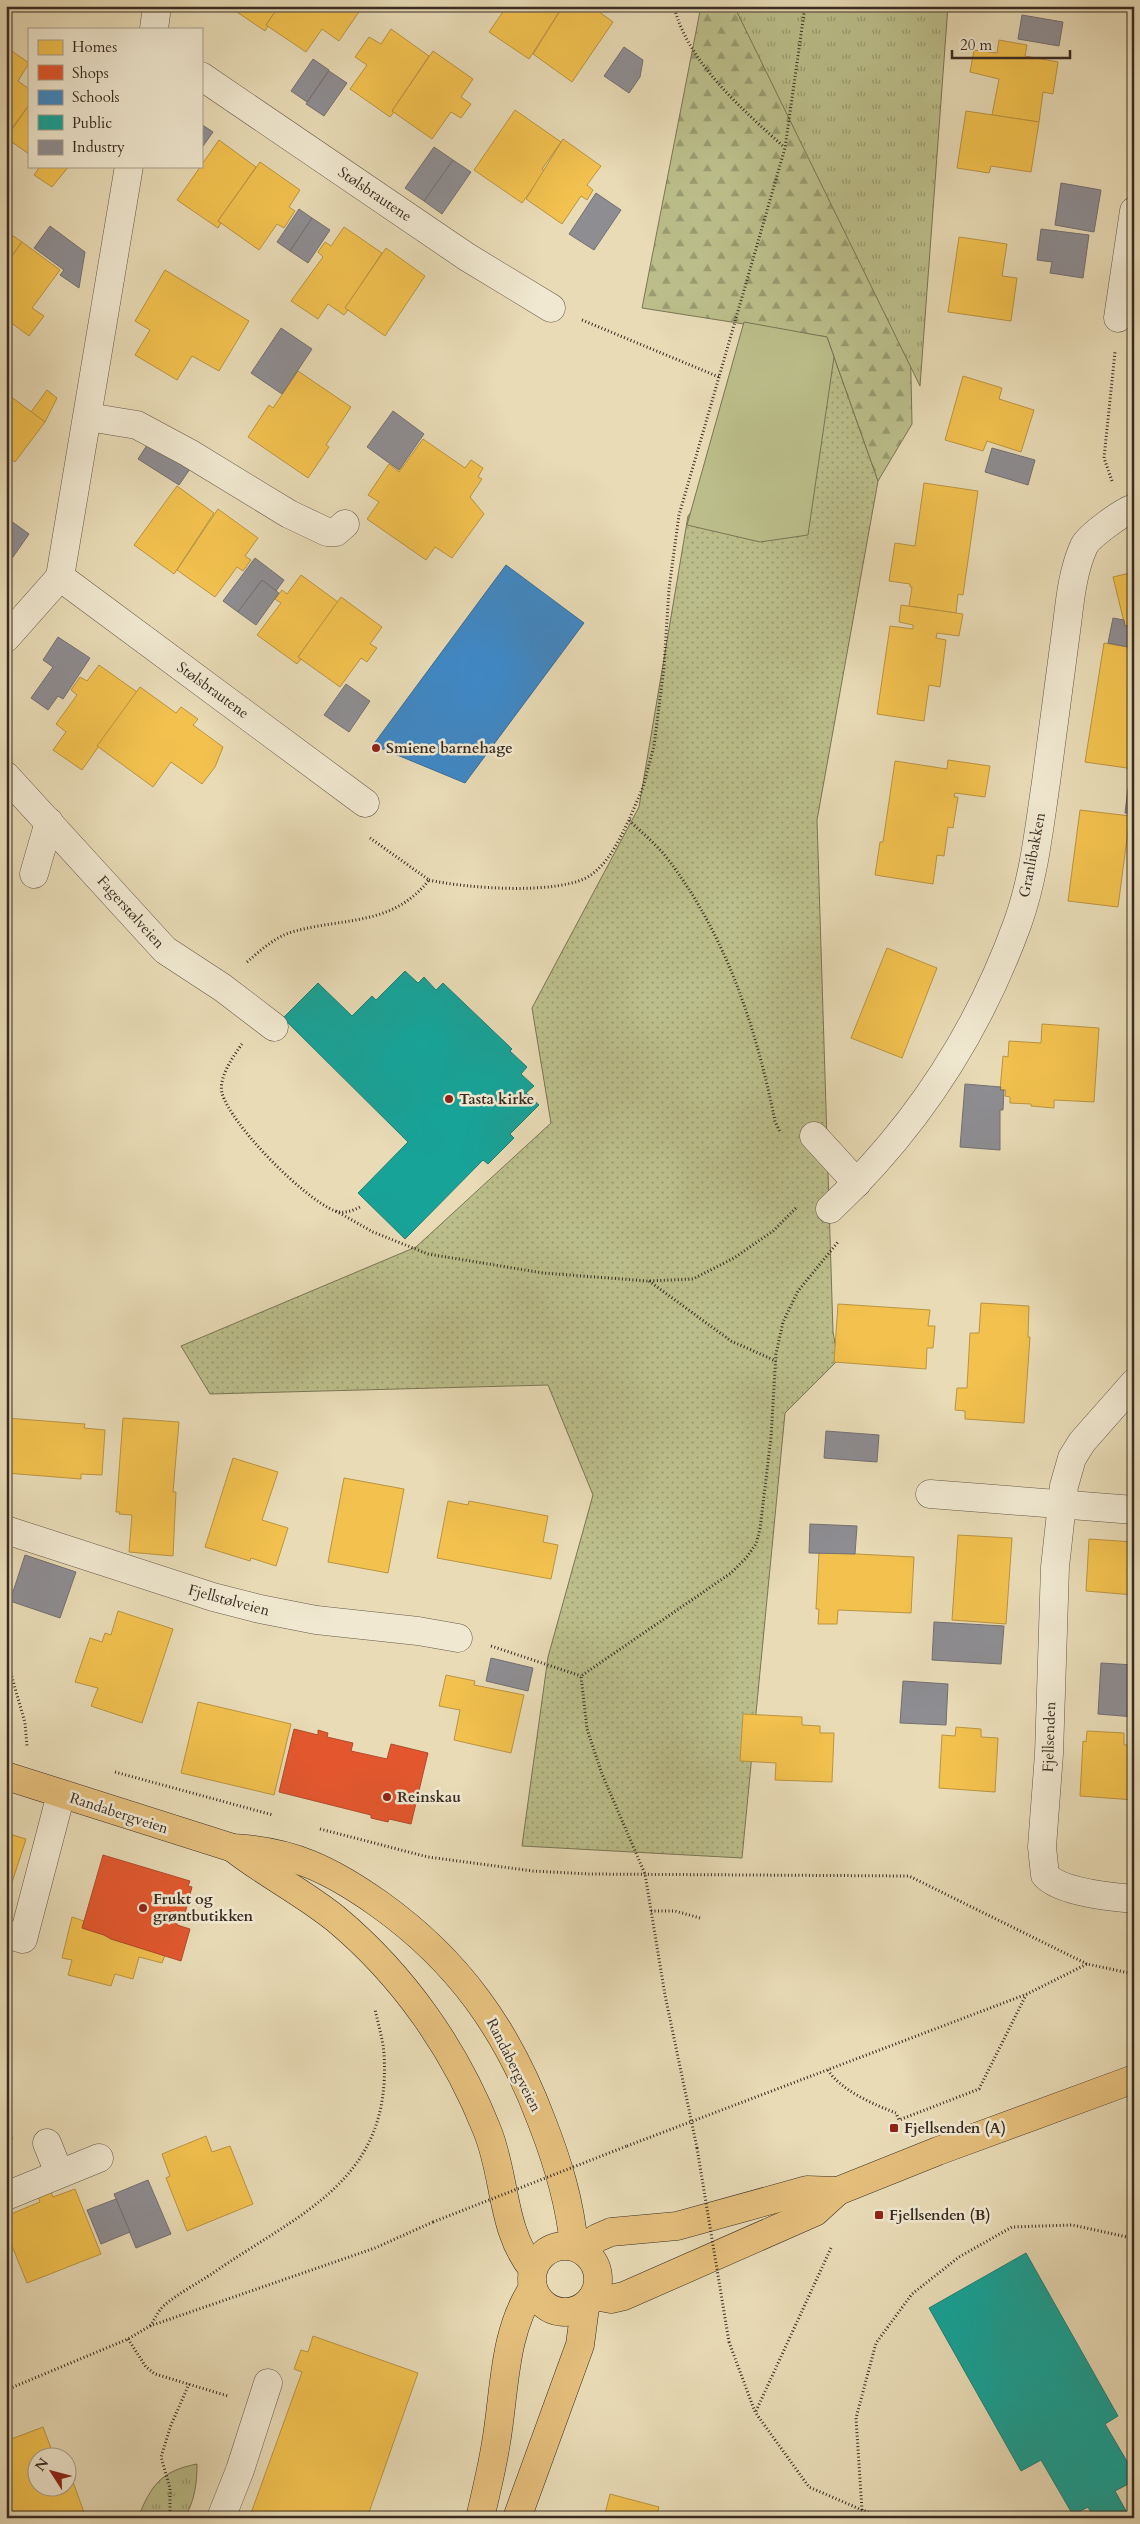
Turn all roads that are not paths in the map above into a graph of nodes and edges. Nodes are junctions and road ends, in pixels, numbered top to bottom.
1 (158, 6) edge
2 (154, 28) edge
3 (202, 77) edge
4 (128, 168) edge
5 (1134, 210) edge
6 (551, 308) road end
7 (1118, 318) road end
8 (88, 417) junction
9 (1129, 510) edge
10 (345, 524) dead end
11 (60, 577) junction
12 (6, 638) edge
13 (6, 776) edge
14 (365, 803) road end
15 (49, 822) junction
16 (34, 874) dead end
17 (268, 1022) road end
18 (814, 1136) dead end
19 (858, 1182) junction
20 (830, 1209) road end
21 (1134, 1383) edge
22 (930, 1494) dead end
23 (1062, 1506) junction
24 (1134, 1510) edge
25 (6, 1530) edge
26 (458, 1638) road end
27 (6, 1776) edge
28 (61, 1794) junction
29 (233, 1848) junction
30 (1134, 1899) edge
31 (6, 1934) edge
32 (1134, 2079) edge
33 (47, 2143) dead end
34 (99, 2158) dead end
35 (59, 2173) junction
36 (838, 2191) junction
37 (6, 2196) edge
38 (578, 2248) junction
39 (533, 2278) junction
40 (590, 2301) junction
41 (264, 2394) road end
42 (221, 2518) edge
43 (480, 2518) edge
44 (517, 2518) edge

1 - 2 street
3 - 6 street, Stølsbrautene
4 - 8 street
5 - 7 street
8 - 10 street
8 - 11 street
9 - 19 street, Granlibakken
11 - 12 street
11 - 14 street, Stølsbrautene
13 - 15 street, Fagerstølveien
15 - 16 street
15 - 17 street, Fagerstølveien
18 - 19 street
19 - 20 street, Granlibakken
21 - 23 street, Fjellsenden
22 - 23 street
23 - 24 street
23 - 30 street, Fjellsenden
25 - 26 street, Fjellstølveien
27 - 28 main road, Randabergveien
28 - 29 main road, Randabergveien
28 - 31 street
29 - 38 main road, Randabergveien
29 - 39 main road, Randabergveien
32 - 36 main road
33 - 35 street
34 - 35 street
35 - 37 street
36 - 38 main road
36 - 40 main road
38 - 39 main road
38 - 40 main road
39 - 40 main road
39 - 43 main road
40 - 44 main road
41 - 42 street

